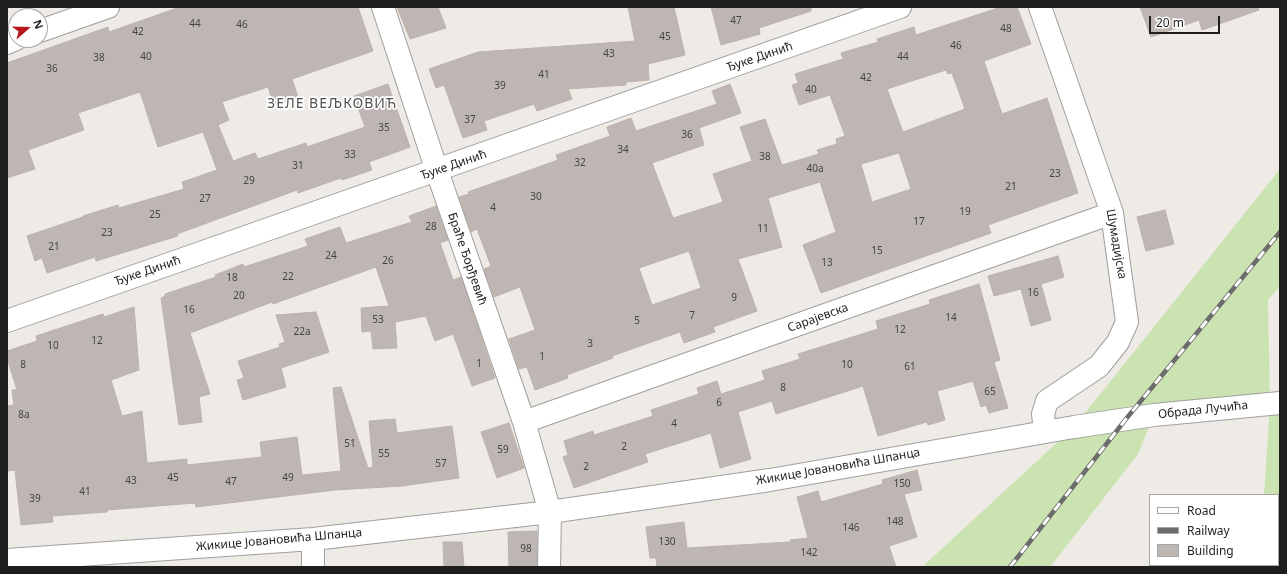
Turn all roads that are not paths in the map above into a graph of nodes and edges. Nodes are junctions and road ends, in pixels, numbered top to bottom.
1 (108, 7) edge
2 (383, 7) edge
3 (900, 7) edge
4 (1040, 7) edge
5 (48, 28) edge
6 (436, 171) junction
7 (1112, 213) junction
8 (7, 321) edge
9 (1280, 403) edge
10 (1126, 419) joint
11 (524, 422) junction
12 (1045, 432) junction
13 (550, 512) junction
14 (313, 538) junction
15 (7, 560) edge
16 (30, 563) edge
17 (313, 567) edge
18 (549, 567) edge

1 - 5 street
2 - 6 street, Браће Ђорђевић
3 - 6 street, Ђуке Динић
4 - 7 street, Шумадијска
6 - 8 street, Ђуке Динић
6 - 11 street, Браће Ђорђевић
7 - 11 street, Сарајевска
7 - 12 street, Шумадијска
9 - 10 street, Обрада Лучића
10 - 12 street, Жикице Јовановића Шпанца
11 - 13 street, Браће Ђорђевић
12 - 13 street, Жикице Јовановића Шпанца
13 - 14 street, Жикице Јовановића Шпанца
13 - 18 street
14 - 16 street, Жикице Јовановића Шпанца
14 - 17 street
15 - 16 street, Жикице Јовановића Шпанца

